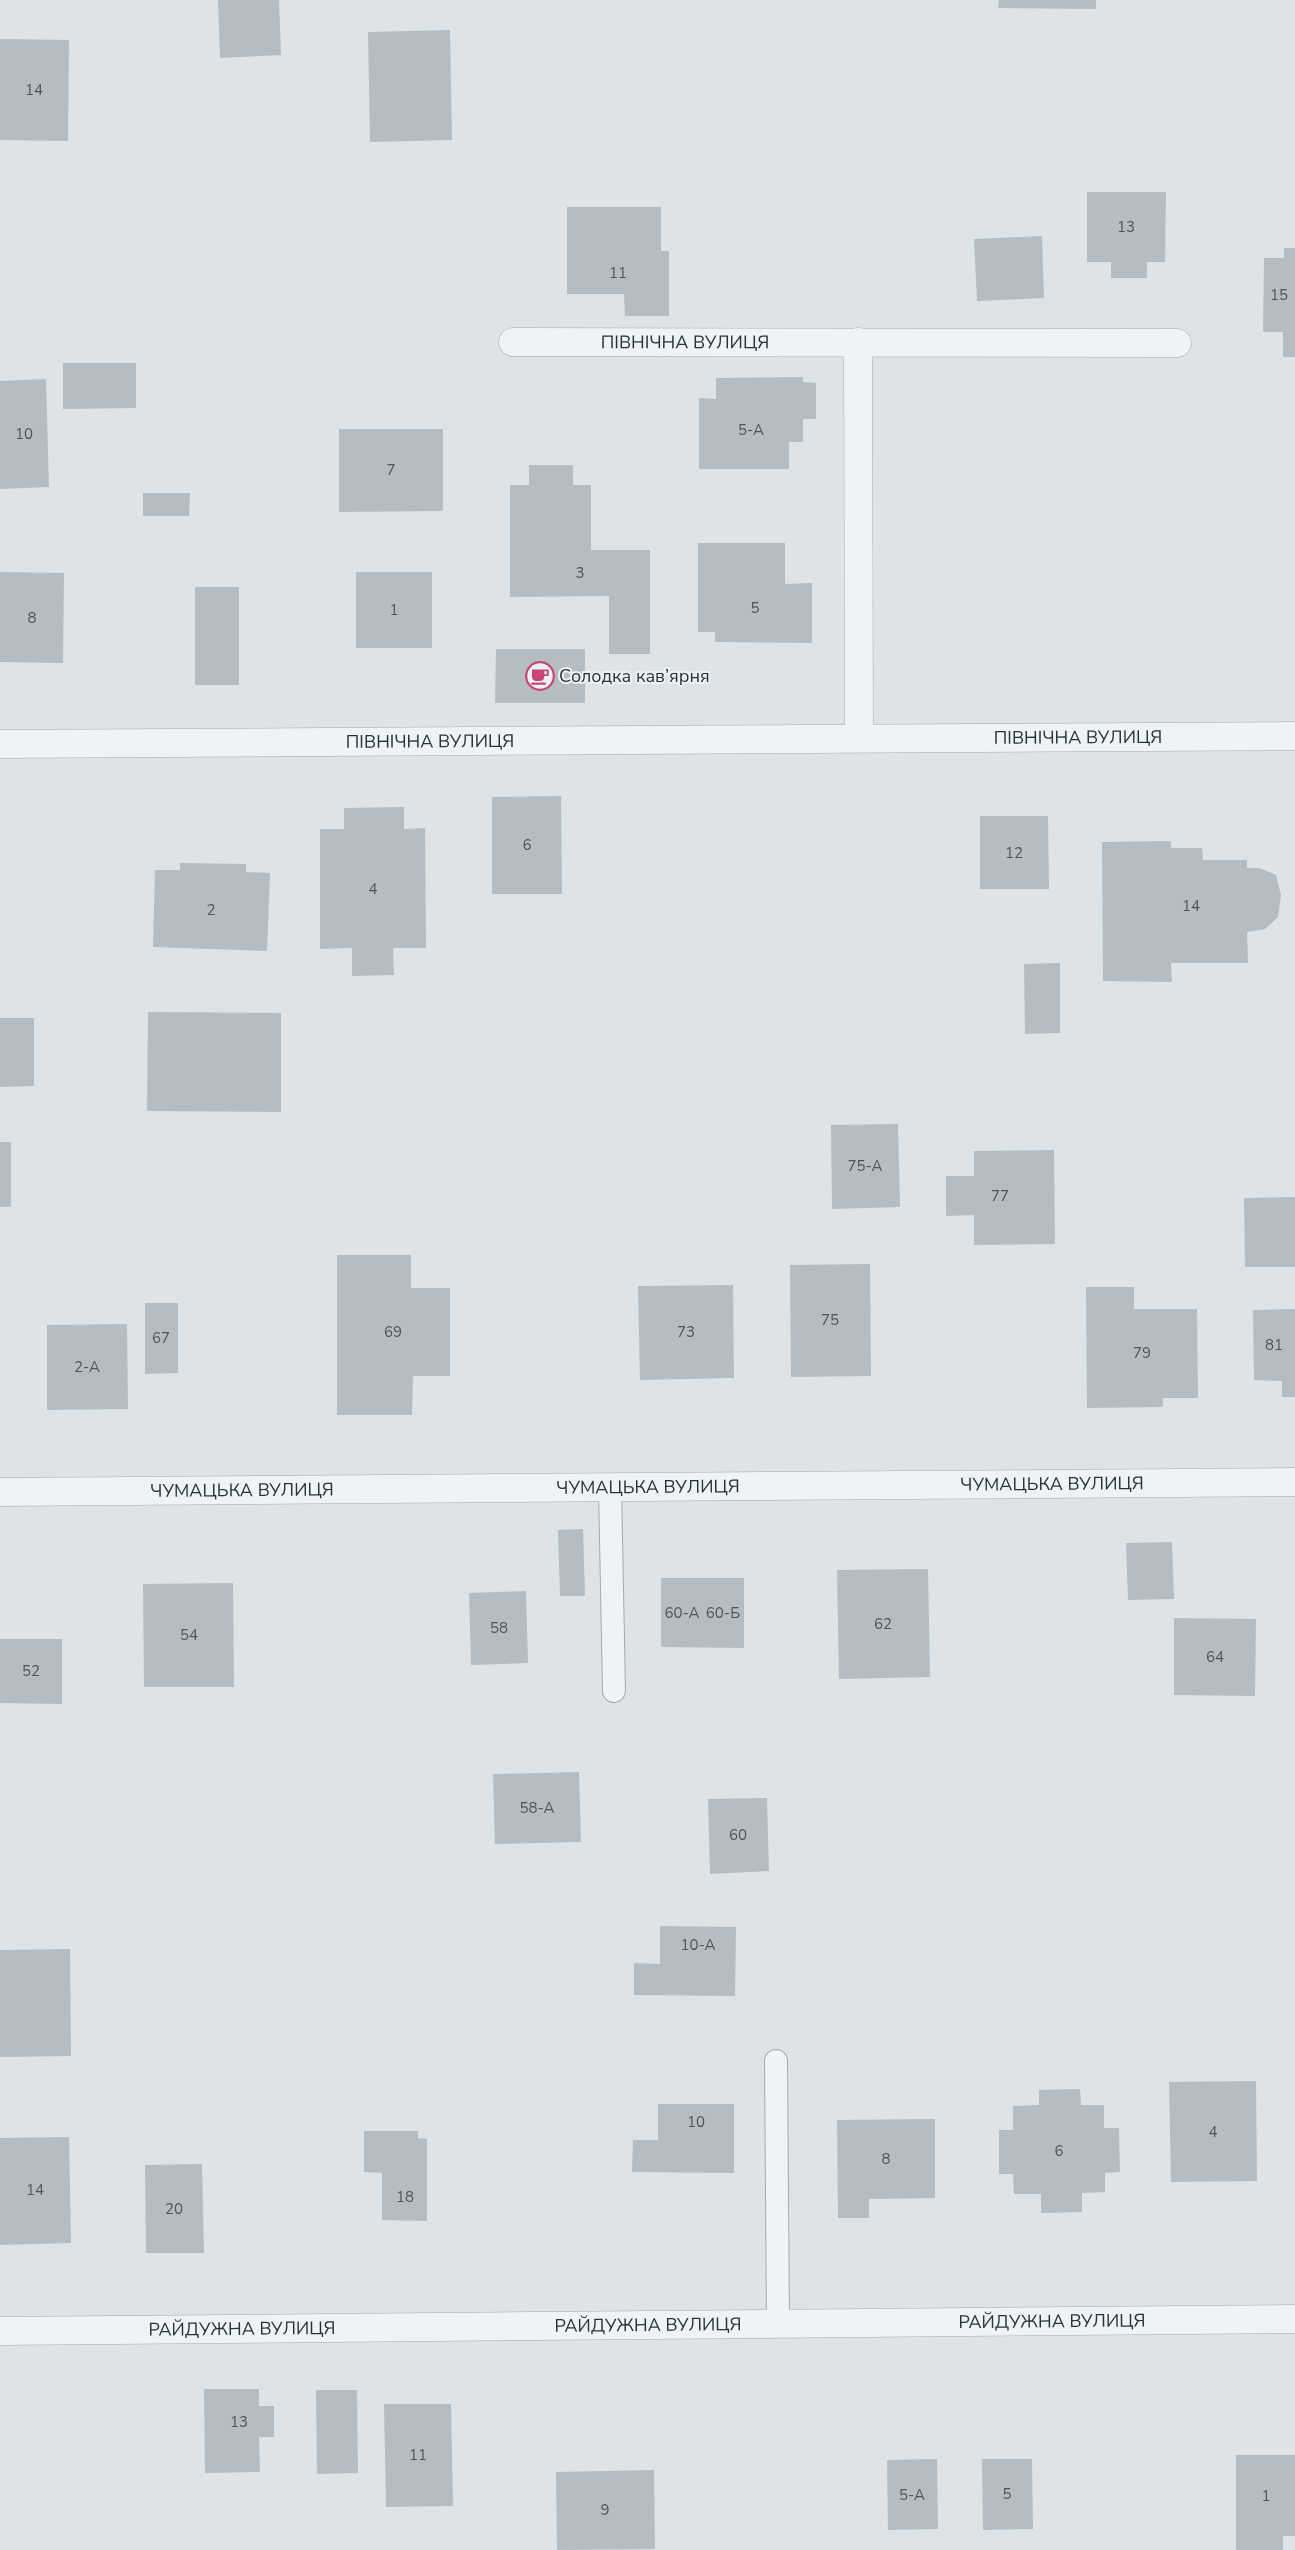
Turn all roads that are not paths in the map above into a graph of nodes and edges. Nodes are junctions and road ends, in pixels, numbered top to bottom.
1 (514, 342) dead end
2 (858, 342) junction
3 (1177, 343) dead end
4 (1295, 736) edge
5 (859, 738) junction
6 (0, 744) edge
7 (1295, 1482) edge
8 (610, 1487) junction
9 (0, 1492) edge
10 (614, 1691) dead end
11 (776, 2061) dead end
12 (1295, 2319) edge
13 (778, 2323) junction
14 (0, 2331) edge

1 - 2 street, ПІВНІЧНА ВУЛИЦЯ
2 - 3 street, ПІВНІЧНА ВУЛИЦЯ
2 - 5 street
4 - 5 street, ПІВНІЧНА ВУЛИЦЯ
5 - 6 street, ПІВНІЧНА ВУЛИЦЯ
7 - 8 street, ЧУМАЦЬКА ВУЛИЦЯ
8 - 9 street, ЧУМАЦЬКА ВУЛИЦЯ
8 - 10 lane
11 - 13 lane
12 - 13 street, РАЙДУЖНА ВУЛИЦЯ
13 - 14 street, РАЙДУЖНА ВУЛИЦЯ

